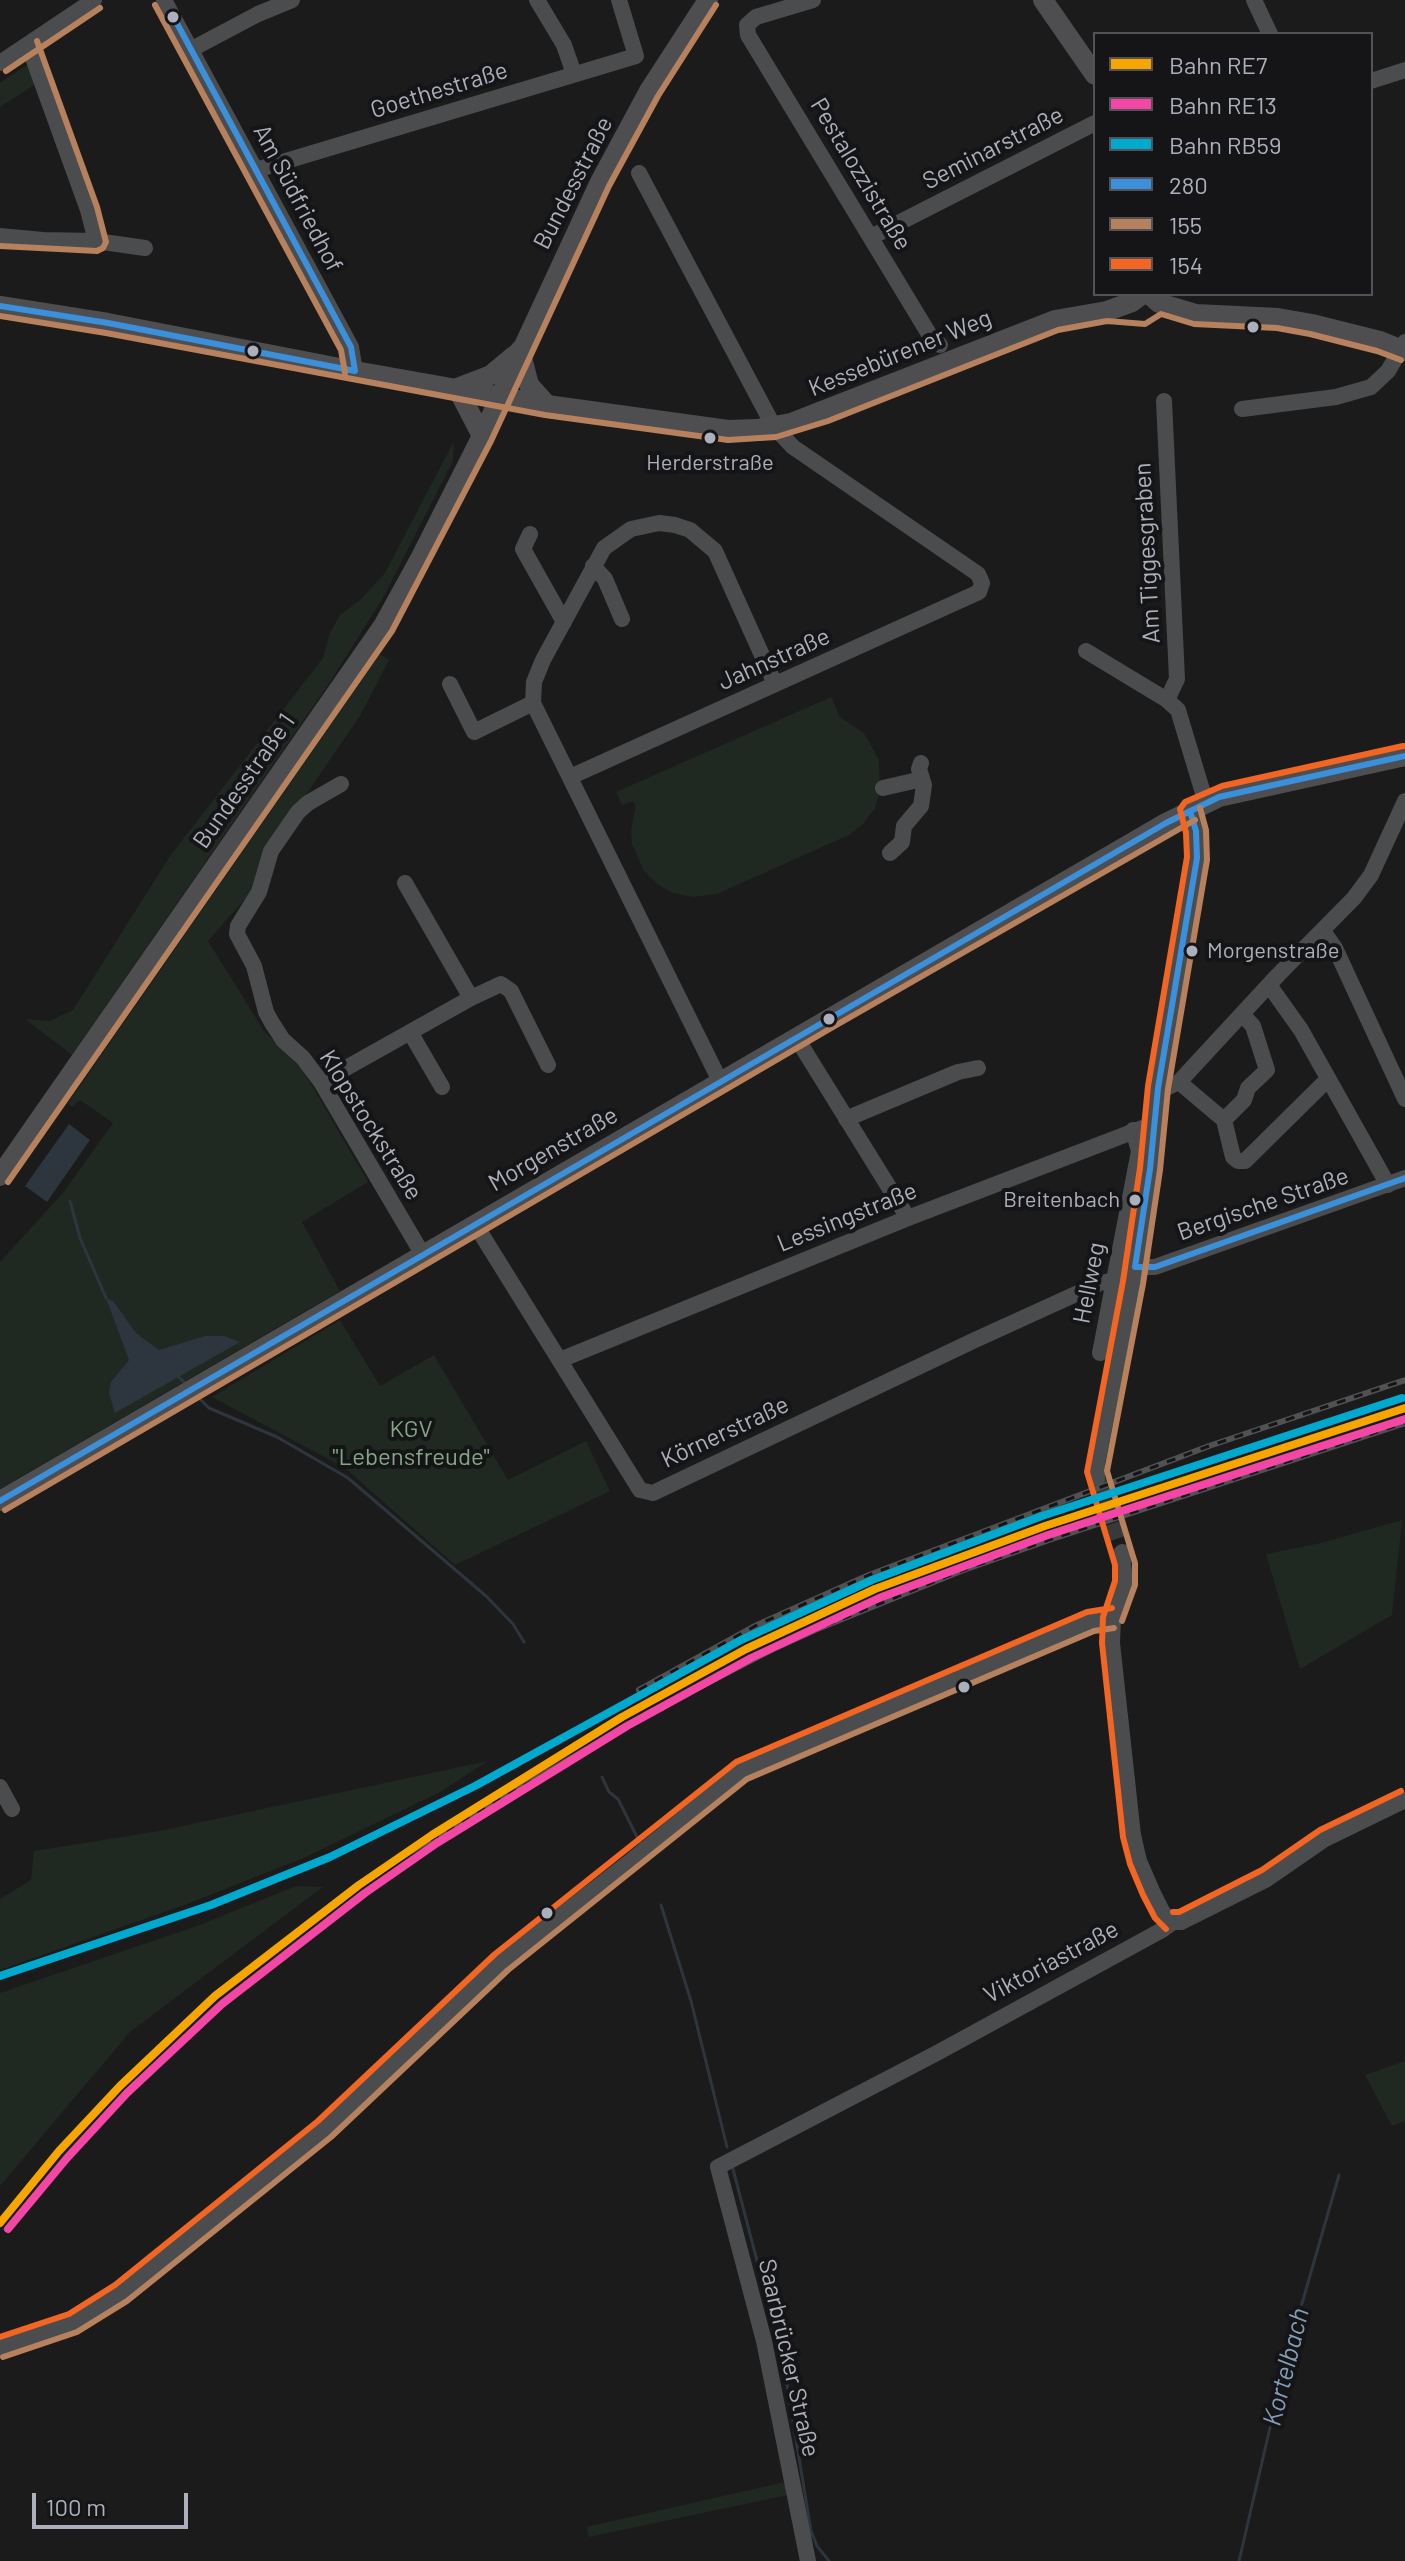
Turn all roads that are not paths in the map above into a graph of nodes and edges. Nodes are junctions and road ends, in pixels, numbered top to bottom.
1 (94, 0) edge
2 (164, 0) edge
3 (292, 0) edge
4 (537, 0) edge
5 (619, 0) edge
6 (708, 0) edge
7 (813, 0) edge
8 (1043, 0) edge
9 (1254, 0) edge
10 (1269, 32) edge
11 (28, 44) junction
12 (192, 49) junction
13 (0, 63) edge
14 (1405, 70) edge
15 (1093, 72) edge
16 (574, 74) junction
17 (1373, 80) edge
18 (1093, 124) edge
19 (256, 170) junction
20 (639, 173) dead end
21 (0, 236) edge
22 (871, 237) junction
23 (96, 241) junction
24 (145, 248) dead end
25 (1150, 297) edge
26 (0, 306) edge
27 (940, 345) dead end
28 (1399, 345) edge
29 (520, 350) junction
30 (355, 371) junction
31 (457, 388) junction
32 (498, 397) junction
33 (1164, 401) dead end
34 (547, 405) junction
35 (1242, 409) dead end
36 (774, 427) junction
37 (482, 436) junction
38 (530, 534) dead end
39 (593, 566) junction
40 (622, 619) dead end
41 (564, 622) junction
42 (1086, 651) dead end
43 (450, 684) dead end
44 (775, 684) junction
45 (1167, 700) junction
46 (533, 703) junction
47 (1405, 756) edge
48 (570, 777) junction
49 (341, 784) dead end
50 (883, 788) dead end
51 (1405, 801) edge
52 (1198, 807) junction
53 (908, 859) dead end
54 (405, 883) dead end
55 (1323, 931) junction
56 (1269, 985) junction
57 (471, 998) junction
58 (1242, 1014) junction
59 (410, 1032) junction
60 (796, 1037) junction
61 (548, 1065) dead end
62 (978, 1068) dead end
63 (1328, 1079) junction
64 (720, 1081) junction
65 (321, 1082) junction
66 (1179, 1082) junction
67 (442, 1087) dead end
68 (1158, 1088) junction
69 (1405, 1099) edge
70 (846, 1119) junction
71 (1224, 1120) junction
72 (1153, 1124) junction
73 (1133, 1130) junction
74 (0, 1176) edge
75 (1405, 1178) edge
76 (1388, 1185) junction
77 (908, 1218) junction
78 (475, 1224) junction
79 (423, 1255) junction
80 (1135, 1267) junction
81 (1115, 1280) junction
82 (1100, 1353) dead end
83 (560, 1360) junction
84 (1097, 1478) tunnel mouth
85 (0, 1501) edge
86 (1122, 1552) tunnel mouth
87 (1113, 1618) junction
88 (0, 1787) edge
89 (1405, 1800) edge
90 (12, 1809) dead end
91 (1173, 1922) junction
92 (718, 2167) joint
93 (0, 2348) edge
94 (808, 2561) edge

1 - 11 street
2 - 12 street, Am Südfriedhof
3 - 12 street
4 - 16 street
5 - 16 street, Goethestraße
6 - 29 main road, Bundesstraße
7 - 22 street, Pestalozzistraße
8 - 15 main road
9 - 10 street
11 - 13 street
11 - 23 street
12 - 19 street, Am Südfriedhof
14 - 17 street
16 - 19 street, Goethestraße
18 - 22 street, Seminarstraße
19 - 30 street, Am Südfriedhof
20 - 36 street
21 - 23 street
22 - 27 street, Pestalozzistraße
23 - 24 street
25 - 28 main road
25 - 36 main road, Kessebürener Weg
26 - 30 main road, Kessebürener Weg
28 - 35 street
29 - 31 main road
29 - 32 main road, Bundesstraße
29 - 34 main road
30 - 31 main road, Kessebürener Weg
31 - 32 main road, Kessebürener Weg
31 - 37 main road
32 - 34 main road, Kessebürener Weg
32 - 37 main road, Bundesstraße 1
33 - 45 street, Am Tiggesgraben
34 - 36 main road, Kessebürener Weg
34 - 37 main road
36 - 44 street, Jahnstraße
37 - 74 main road, Bundesstraße 1
38 - 41 street
39 - 40 street
39 - 41 street
39 - 44 street
41 - 46 street
42 - 45 street
43 - 46 street
44 - 48 street, Jahnstraße
45 - 52 street
46 - 48 street
47 - 52 main road, Morgenstraße
48 - 64 street
49 - 65 street, Klopstockstraße
50 - 53 street
51 - 55 street
52 - 60 main road, Morgenstraße
52 - 68 street, Hellweg
54 - 57 street
55 - 56 street
55 - 69 street
56 - 58 street
56 - 63 street
57 - 59 street
57 - 61 street
58 - 66 street
58 - 71 street
59 - 65 street
59 - 67 street
60 - 64 main road, Morgenstraße
60 - 70 street
62 - 70 street
63 - 71 street
63 - 76 street
64 - 78 main road, Morgenstraße
65 - 79 street, Klopstockstraße
66 - 68 street
66 - 71 street
68 - 72 street, Hellweg
70 - 77 street
72 - 73 street, Lessingstraße
72 - 80 street, Hellweg
73 - 77 street, Lessingstraße
73 - 81 street, Hellweg
75 - 76 street, Bergische Straße
76 - 80 street, Bergische Straße
77 - 83 street, Lessingstraße
78 - 79 main road, Morgenstraße
78 - 83 street, Körnerstraße
79 - 85 main road, Morgenstraße
80 - 84 street, Hellweg
81 - 82 street, Hellweg
81 - 83 street, Körnerstraße
86 - 87 street
87 - 91 street
87 - 93 street
88 - 90 street
89 - 91 street, Viktoriastraße
91 - 92 street, Viktoriastraße
92 - 94 street, Saarbrücker Straße

